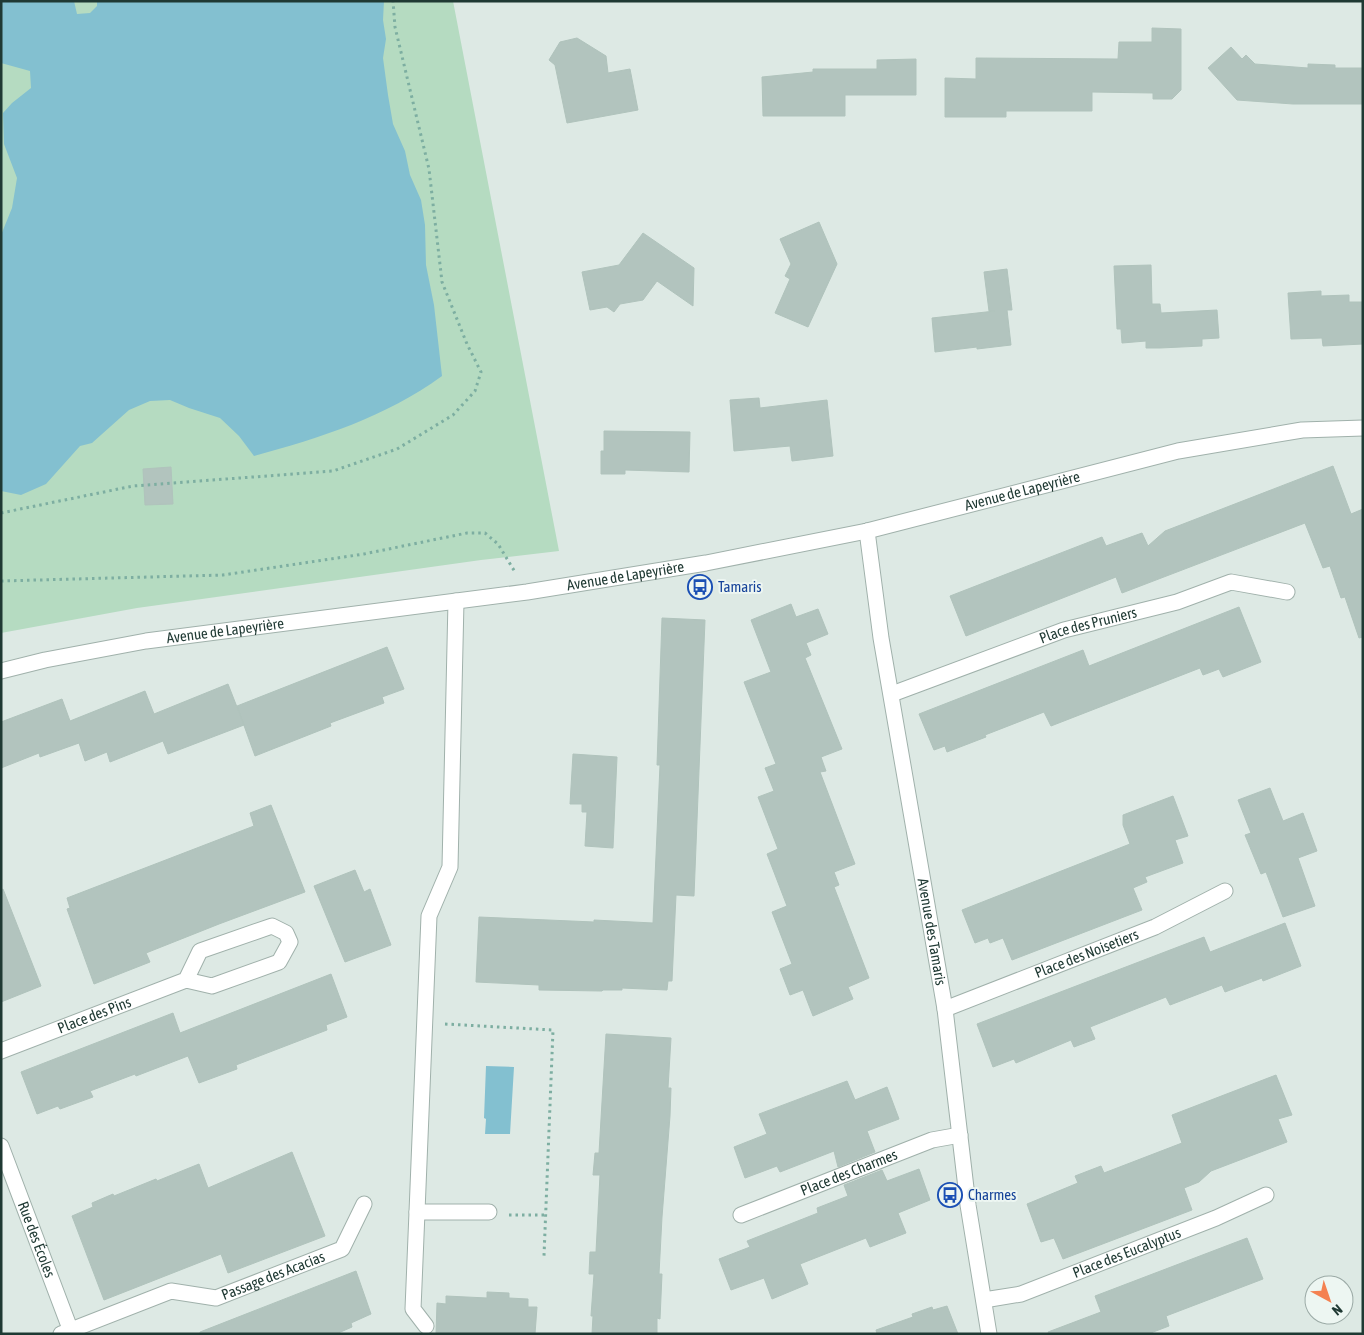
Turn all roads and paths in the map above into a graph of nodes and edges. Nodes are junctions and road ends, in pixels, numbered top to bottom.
1 (392, 1) edge
2 (1363, 428) edge
3 (1, 512) edge
4 (867, 531) junction
5 (1, 581) edge
6 (527, 592) junction
7 (1287, 592) dead end
8 (456, 601) junction
9 (1, 671) edge
10 (892, 694) junction
11 (1225, 892) dead end
12 (186, 980) junction
13 (945, 1009) junction
14 (425, 1022) junction
15 (1, 1051) edge
16 (960, 1135) junction
17 (1, 1146) edge
18 (1266, 1195) dead end
19 (364, 1204) dead end
20 (417, 1212) junction
21 (489, 1212) joint
22 (546, 1215) junction
23 (741, 1215) dead end
24 (544, 1256) dead end
25 (984, 1300) junction
26 (426, 1326) dead end
27 (68, 1333) edge
28 (989, 1334) edge

1 - 3 path
2 - 4 street, Avenue de Lapeyrière
4 - 6 street, Avenue de Lapeyrière
4 - 10 street, Avenue des Tamaris
5 - 6 path
6 - 8 street, Avenue de Lapeyrière
7 - 10 street, Place des Pruniers
8 - 9 street, Avenue de Lapeyrière
8 - 14 street
10 - 13 street, Avenue des Tamaris
11 - 13 street, Place des Noisetiers
12 - 12 street
12 - 15 street, Place des Pins
13 - 16 street, Avenue des Tamaris
14 - 20 street
14 - 22 path
16 - 23 street, Place des Charmes
16 - 25 street, Avenue des Tamaris
17 - 27 street, Rue des Écoles
18 - 25 street, Place des Eucalyptus
19 - 27 street, Passage des Acacias
20 - 21 street
20 - 26 street
21 - 22 path
22 - 24 path
25 - 28 street, Avenue des Tamaris

